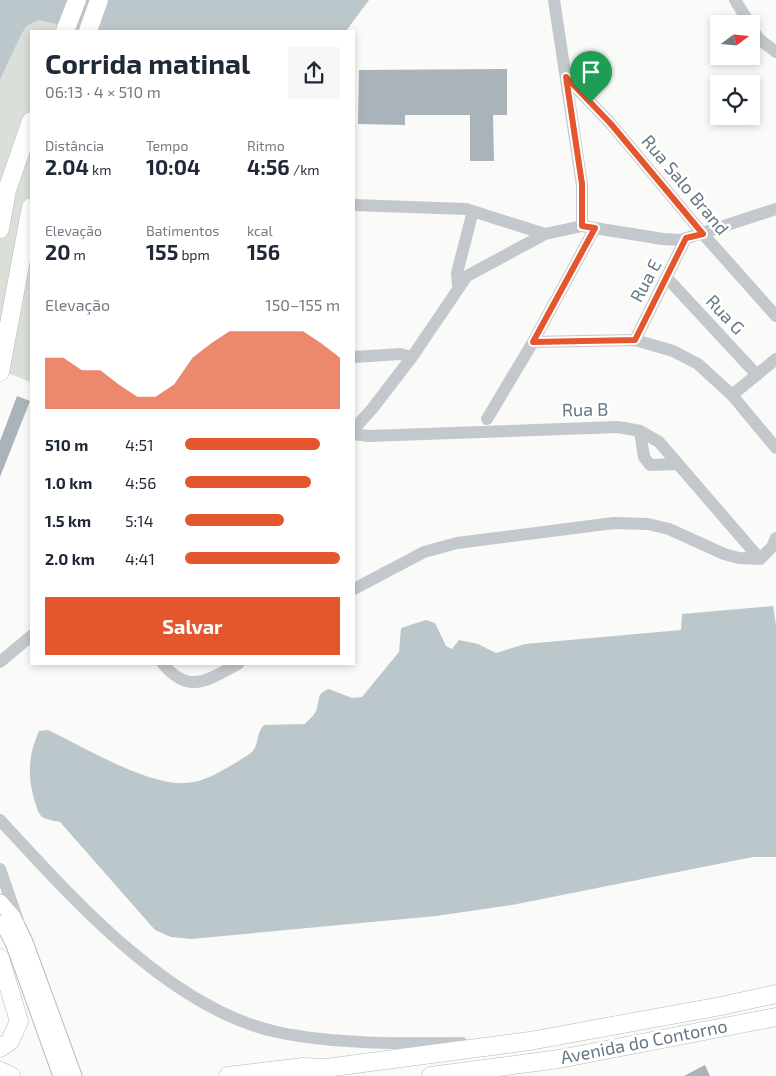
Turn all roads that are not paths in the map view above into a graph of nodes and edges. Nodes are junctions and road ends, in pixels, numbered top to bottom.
1 (77, 0) edge
2 (99, 0) edge
3 (554, 0) edge
4 (735, 0) edge
5 (744, 15) edge
6 (65, 30) edge
7 (88, 30) edge
8 (760, 40) edge
9 (776, 52) edge
10 (566, 77) junction
11 (30, 124) edge
12 (3, 195) edge
13 (355, 206) edge
14 (776, 209) edge
15 (473, 211) junction
16 (30, 212) edge
17 (582, 226) junction
18 (595, 228) junction
19 (0, 229) edge
20 (545, 234) junction
21 (703, 234) junction
22 (686, 238) junction
23 (667, 278) junction
24 (458, 286) junction
25 (776, 316) edge
26 (635, 340) junction
27 (533, 342) junction
28 (355, 357) edge
29 (412, 357) junction
30 (776, 359) edge
31 (0, 372) edge
32 (757, 375) junction
33 (732, 395) junction
34 (487, 419) dead end
35 (355, 428) edge
36 (640, 430) junction
37 (355, 434) edge
38 (776, 448) edge
39 (676, 464) junction
40 (776, 538) edge
41 (760, 559) junction
42 (355, 588) edge
43 (30, 637) edge
44 (0, 662) edge
45 (164, 665) edge
46 (236, 665) edge
47 (0, 820) edge
48 (0, 868) edge
49 (0, 902) edge
50 (0, 923) edge
51 (25, 942) junction
52 (0, 958) edge
53 (776, 994) edge
54 (776, 1017) edge
55 (55, 1040) junction
56 (530, 1041) junction
57 (0, 1048) edge
58 (326, 1068) junction
59 (0, 1071) edge
60 (11, 1076) edge
61 (61, 1076) edge
62 (74, 1076) edge
63 (228, 1076) edge
64 (284, 1076) edge
65 (432, 1076) edge

1 - 6 highway
2 - 7 highway
3 - 10 street
4 - 5 street
8 - 9 street
10 - 17 street
10 - 21 street, Rua Salo Brand
11 - 12 highway
12 - 19 highway
13 - 15 street
14 - 21 street
15 - 20 street
15 - 24 street
16 - 31 highway
17 - 18 street
17 - 20 street
18 - 22 street
18 - 27 street
20 - 24 street
21 - 22 street
21 - 25 street, Rua Salo Brand
22 - 23 street, Rua E
23 - 26 street, Rua E
23 - 32 street, Rua G
24 - 29 street
26 - 27 street
26 - 33 street
27 - 34 street
28 - 29 street
29 - 35 street
30 - 32 street
32 - 33 street
33 - 38 street
36 - 37 street, Rua B
36 - 39 street, Rua B
36 - 39 street
39 - 41 street, Rua B
40 - 41 street
41 - 42 street
43 - 44 street
45 - 46 street
47 - 56 street
48 - 51 street
49 - 51 main road
50 - 55 main road
51 - 55 main road
52 - 57 highway
53 - 56 highway, Avenida do Contorno
54 - 65 highway, Avenida do Contorno
55 - 61 main road
55 - 62 main road
56 - 58 highway, Avenida do Contorno
58 - 63 highway
58 - 64 highway
59 - 60 highway

